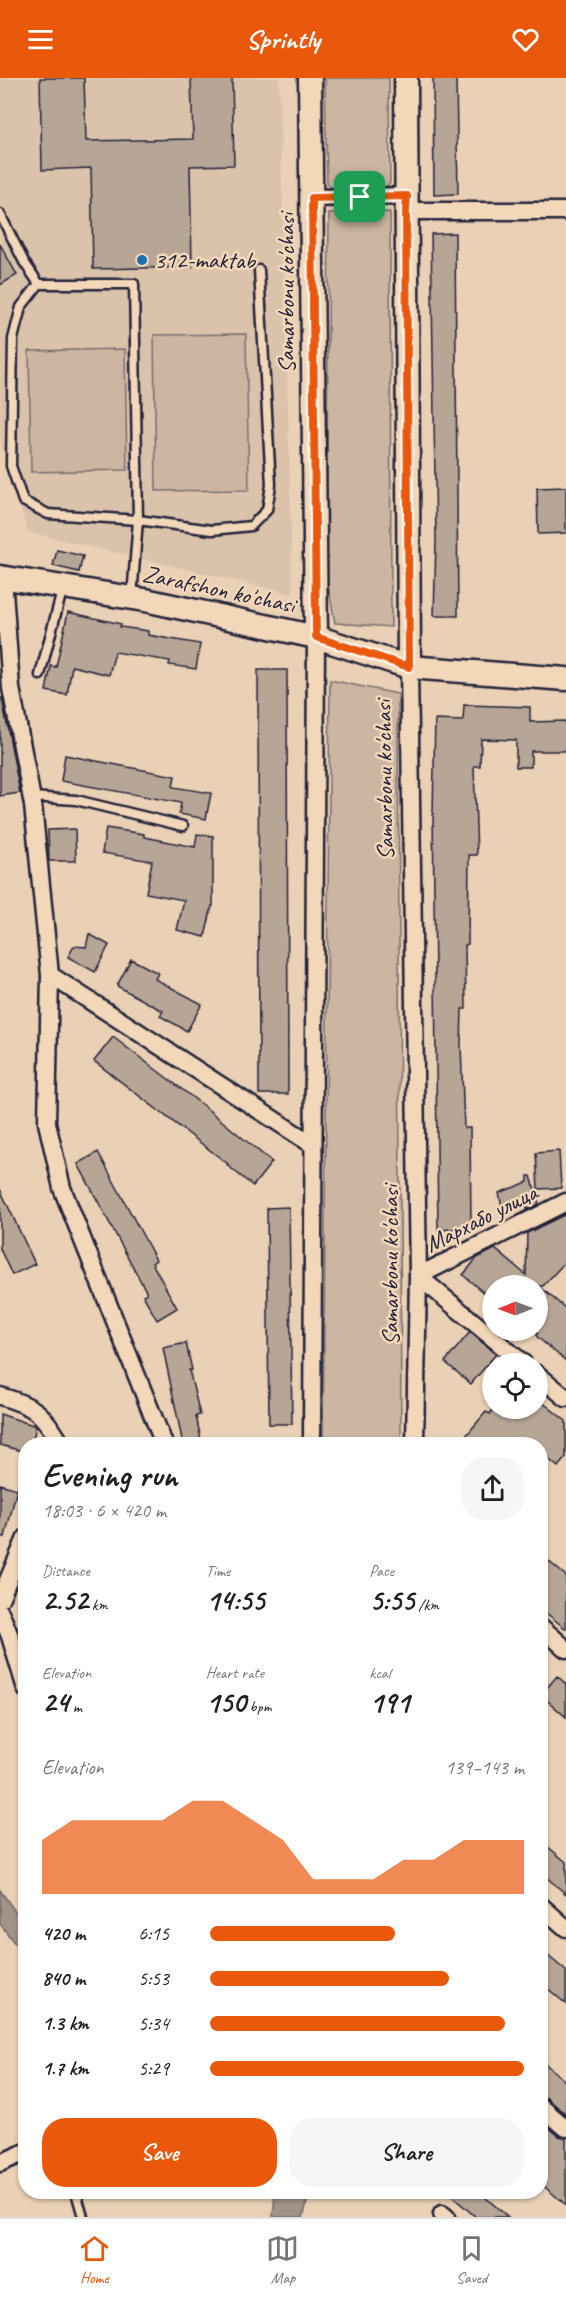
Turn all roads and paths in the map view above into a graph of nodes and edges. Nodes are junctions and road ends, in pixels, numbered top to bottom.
1 (310, 78) edge
2 (406, 78) edge
3 (312, 198) junction
4 (407, 204) junction
5 (566, 211) edge
6 (0, 214) edge
7 (259, 270) dead end
8 (39, 284) junction
9 (138, 520) junction
10 (2, 577) edge
11 (63, 587) junction
12 (132, 598) junction
13 (316, 637) junction
14 (409, 667) junction
15 (5, 671) edge
16 (40, 675) dead end
17 (566, 679) edge
18 (31, 797) junction
19 (183, 826) dead end
20 (50, 975) junction
21 (313, 1145) junction
22 (566, 1202) edge
23 (418, 1276) junction
24 (511, 1353) edge
25 (548, 1383) edge
26 (0, 1396) edge
27 (566, 1398) edge
28 (57, 1437) edge
29 (161, 1437) edge
30 (312, 1437) edge
31 (415, 1437) edge
32 (18, 1557) edge
33 (0, 1599) edge
34 (0, 1612) edge
35 (548, 1633) edge
36 (566, 1649) edge
37 (18, 1662) edge
38 (548, 1912) edge
39 (566, 1928) edge
40 (548, 2113) edge
41 (566, 2128) edge
42 (18, 2155) edge
43 (0, 2163) edge
44 (78, 2199) edge
45 (83, 2217) edge

1 - 3 street, Samarbonu ko'chasi
2 - 4 street, Samarbonu ko'chasi
3 - 4 street
3 - 13 street, Samarbonu ko'chasi
4 - 5 street
4 - 14 street, Samarbonu ko'chasi
6 - 8 lane
7 - 9 lane
8 - 9 lane
8 - 9 lane
9 - 12 lane
10 - 11 street, Zarafshon ko'chasi
10 - 15 street
11 - 12 street, Zarafshon ko'chasi
11 - 16 lane
12 - 13 street, Zarafshon ko'chasi
13 - 14 street, Zarafshon ko'chasi
13 - 21 street, Samarbonu ko'chasi
14 - 17 street, Zarafshon ko'chasi
14 - 23 street, Samarbonu ko'chasi
15 - 18 street
18 - 19 lane
18 - 20 street
20 - 21 street
20 - 29 street
21 - 30 street, Samarbonu ko'chasi
22 - 23 street, Мархабо улица
23 - 24 street
23 - 31 street, Samarbonu ko'chasi
25 - 27 street
26 - 28 street
32 - 33 street
34 - 37 street
35 - 36 street
38 - 39 street
40 - 41 street
42 - 43 street
44 - 45 lane

